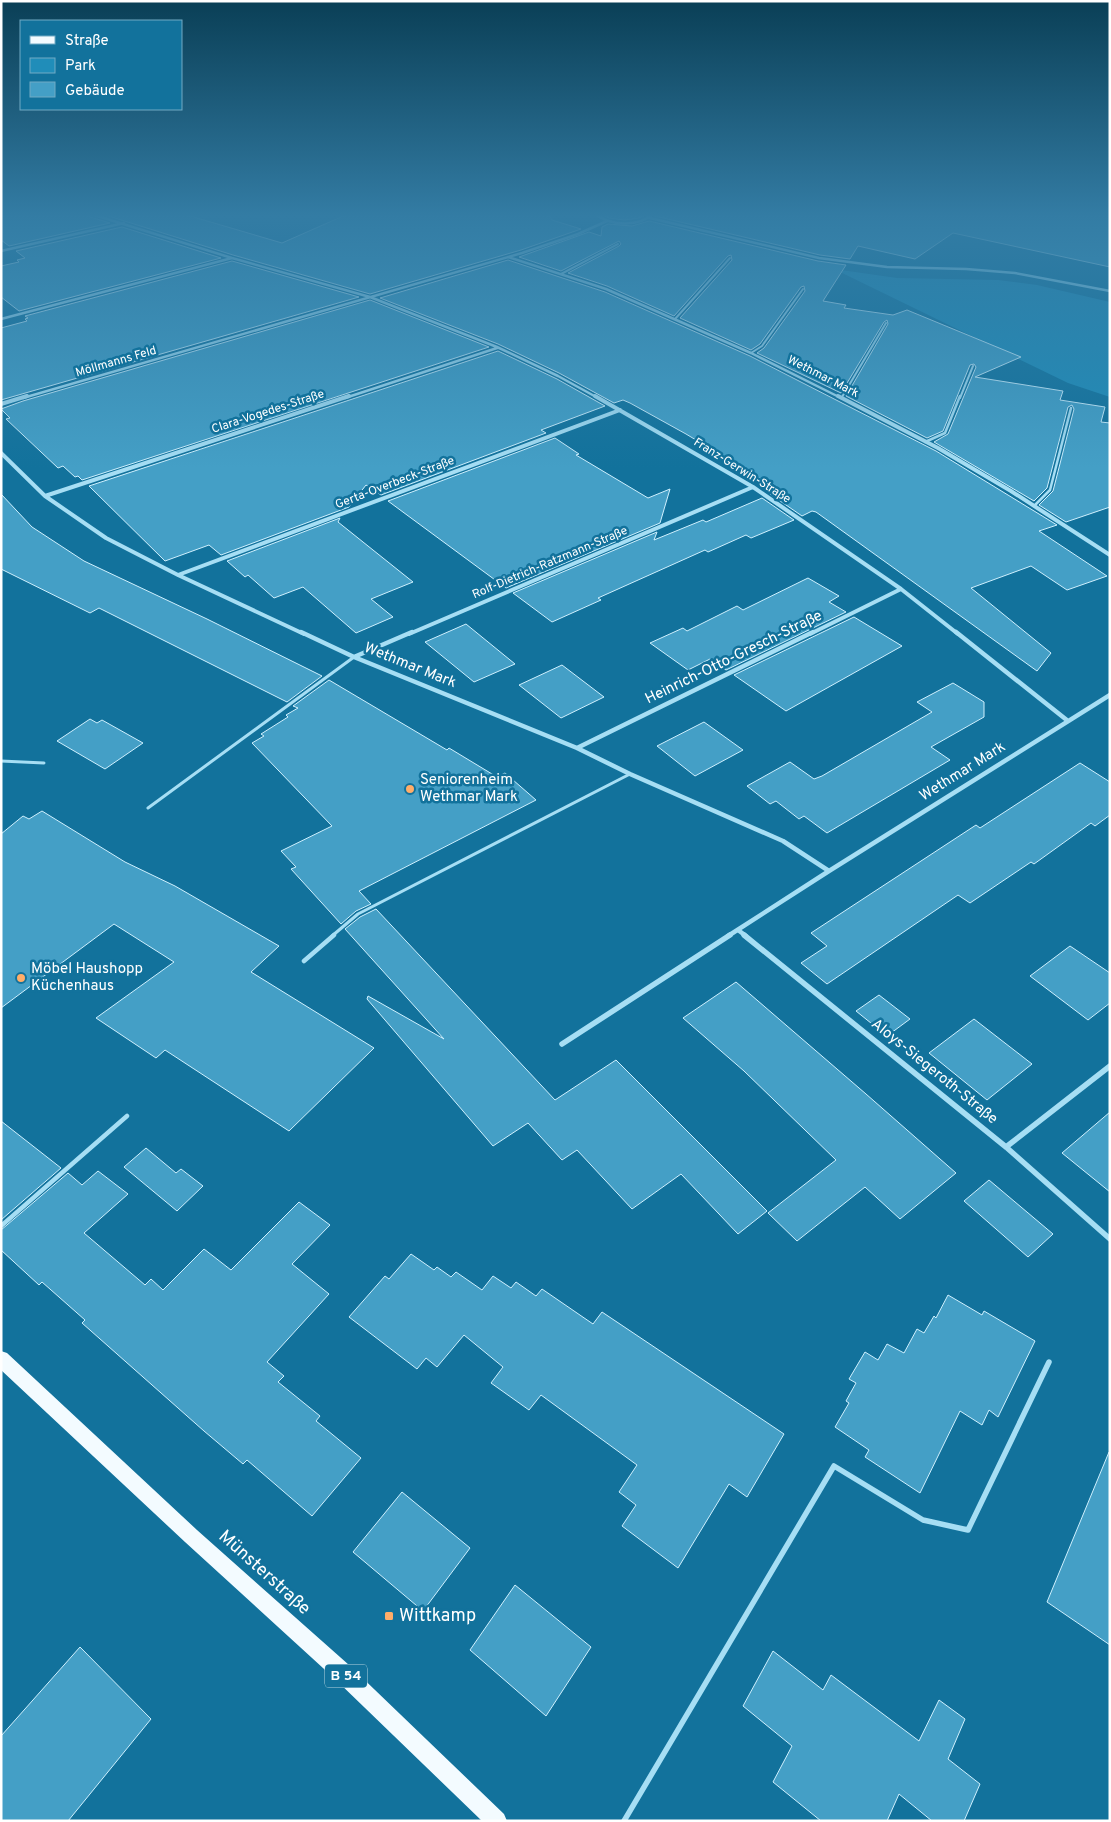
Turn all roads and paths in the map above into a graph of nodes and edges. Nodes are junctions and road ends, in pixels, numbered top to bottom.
1 (80, 298) edge
2 (366, 298) edge
3 (373, 298) edge
4 (627, 298) edge
5 (694, 298) edge
6 (797, 298) edge
7 (1, 319) edge
8 (675, 319) junction
9 (886, 323) dead end
10 (498, 348) junction
11 (752, 353) junction
12 (973, 366) dead end
13 (842, 398) junction
14 (1, 404) edge
15 (1071, 408) dead end
16 (620, 410) junction
17 (925, 442) junction
18 (1, 453) edge
19 (753, 487) junction
20 (46, 496) junction
21 (1034, 506) junction
22 (1110, 554) edge
23 (178, 575) junction
24 (901, 589) junction
25 (354, 657) junction
26 (1110, 695) edge
27 (1068, 721) junction
28 (577, 748) junction
29 (1, 761) edge
30 (44, 763) dead end
31 (630, 774) junction
32 (148, 808) dead end
33 (829, 871) junction
34 (738, 930) junction
35 (304, 961) dead end
36 (562, 1044) dead end
37 (1110, 1066) edge
38 (127, 1116) dead end
39 (1006, 1147) junction
40 (1, 1226) edge
41 (1110, 1240) edge
42 (1, 1359) edge
43 (1050, 1362) dead end
44 (497, 1821) edge
45 (624, 1821) edge

1 - 7 street
2 - 14 street, Möllmanns Feld
3 - 10 street, Franz-Gerwin-Straße
4 - 8 street, Wethmar Mark
5 - 8 lane
6 - 11 lane
8 - 11 street, Wethmar Mark
9 - 13 lane
10 - 16 street, Franz-Gerwin-Straße
10 - 20 street, Clara-Vogedes-Straße
11 - 13 street, Wethmar Mark
12 - 17 lane
13 - 17 street, Wethmar Mark
15 - 21 lane
16 - 19 street, Franz-Gerwin-Straße
16 - 23 street, Gerta-Overbeck-Straße
17 - 21 street, Wethmar Mark
18 - 20 street, Wethmar Mark
19 - 24 street, Franz-Gerwin-Straße
19 - 25 street, Rolf-Dietrich-Ratzmann-Straße
20 - 23 street, Wethmar Mark
21 - 22 street, Wethmar Mark
23 - 25 street, Wethmar Mark
24 - 27 street, Franz-Gerwin-Straße
24 - 28 street, Heinrich-Otto-Gresch-Straße
25 - 28 street, Wethmar Mark
25 - 32 lane
26 - 27 street, Wethmar Mark
27 - 33 street, Wethmar Mark
28 - 31 street, Wethmar Mark
29 - 30 lane
31 - 33 street, Wethmar Mark
31 - 35 lane
33 - 34 street, Wethmar Mark
34 - 36 street, Wethmar Mark
34 - 39 street, Aloys-Siegeroth-Straße
37 - 39 street
38 - 40 lane
39 - 41 street, Aloys-Siegeroth-Straße
42 - 44 main road, Münsterstraße / B 54
43 - 45 lane

